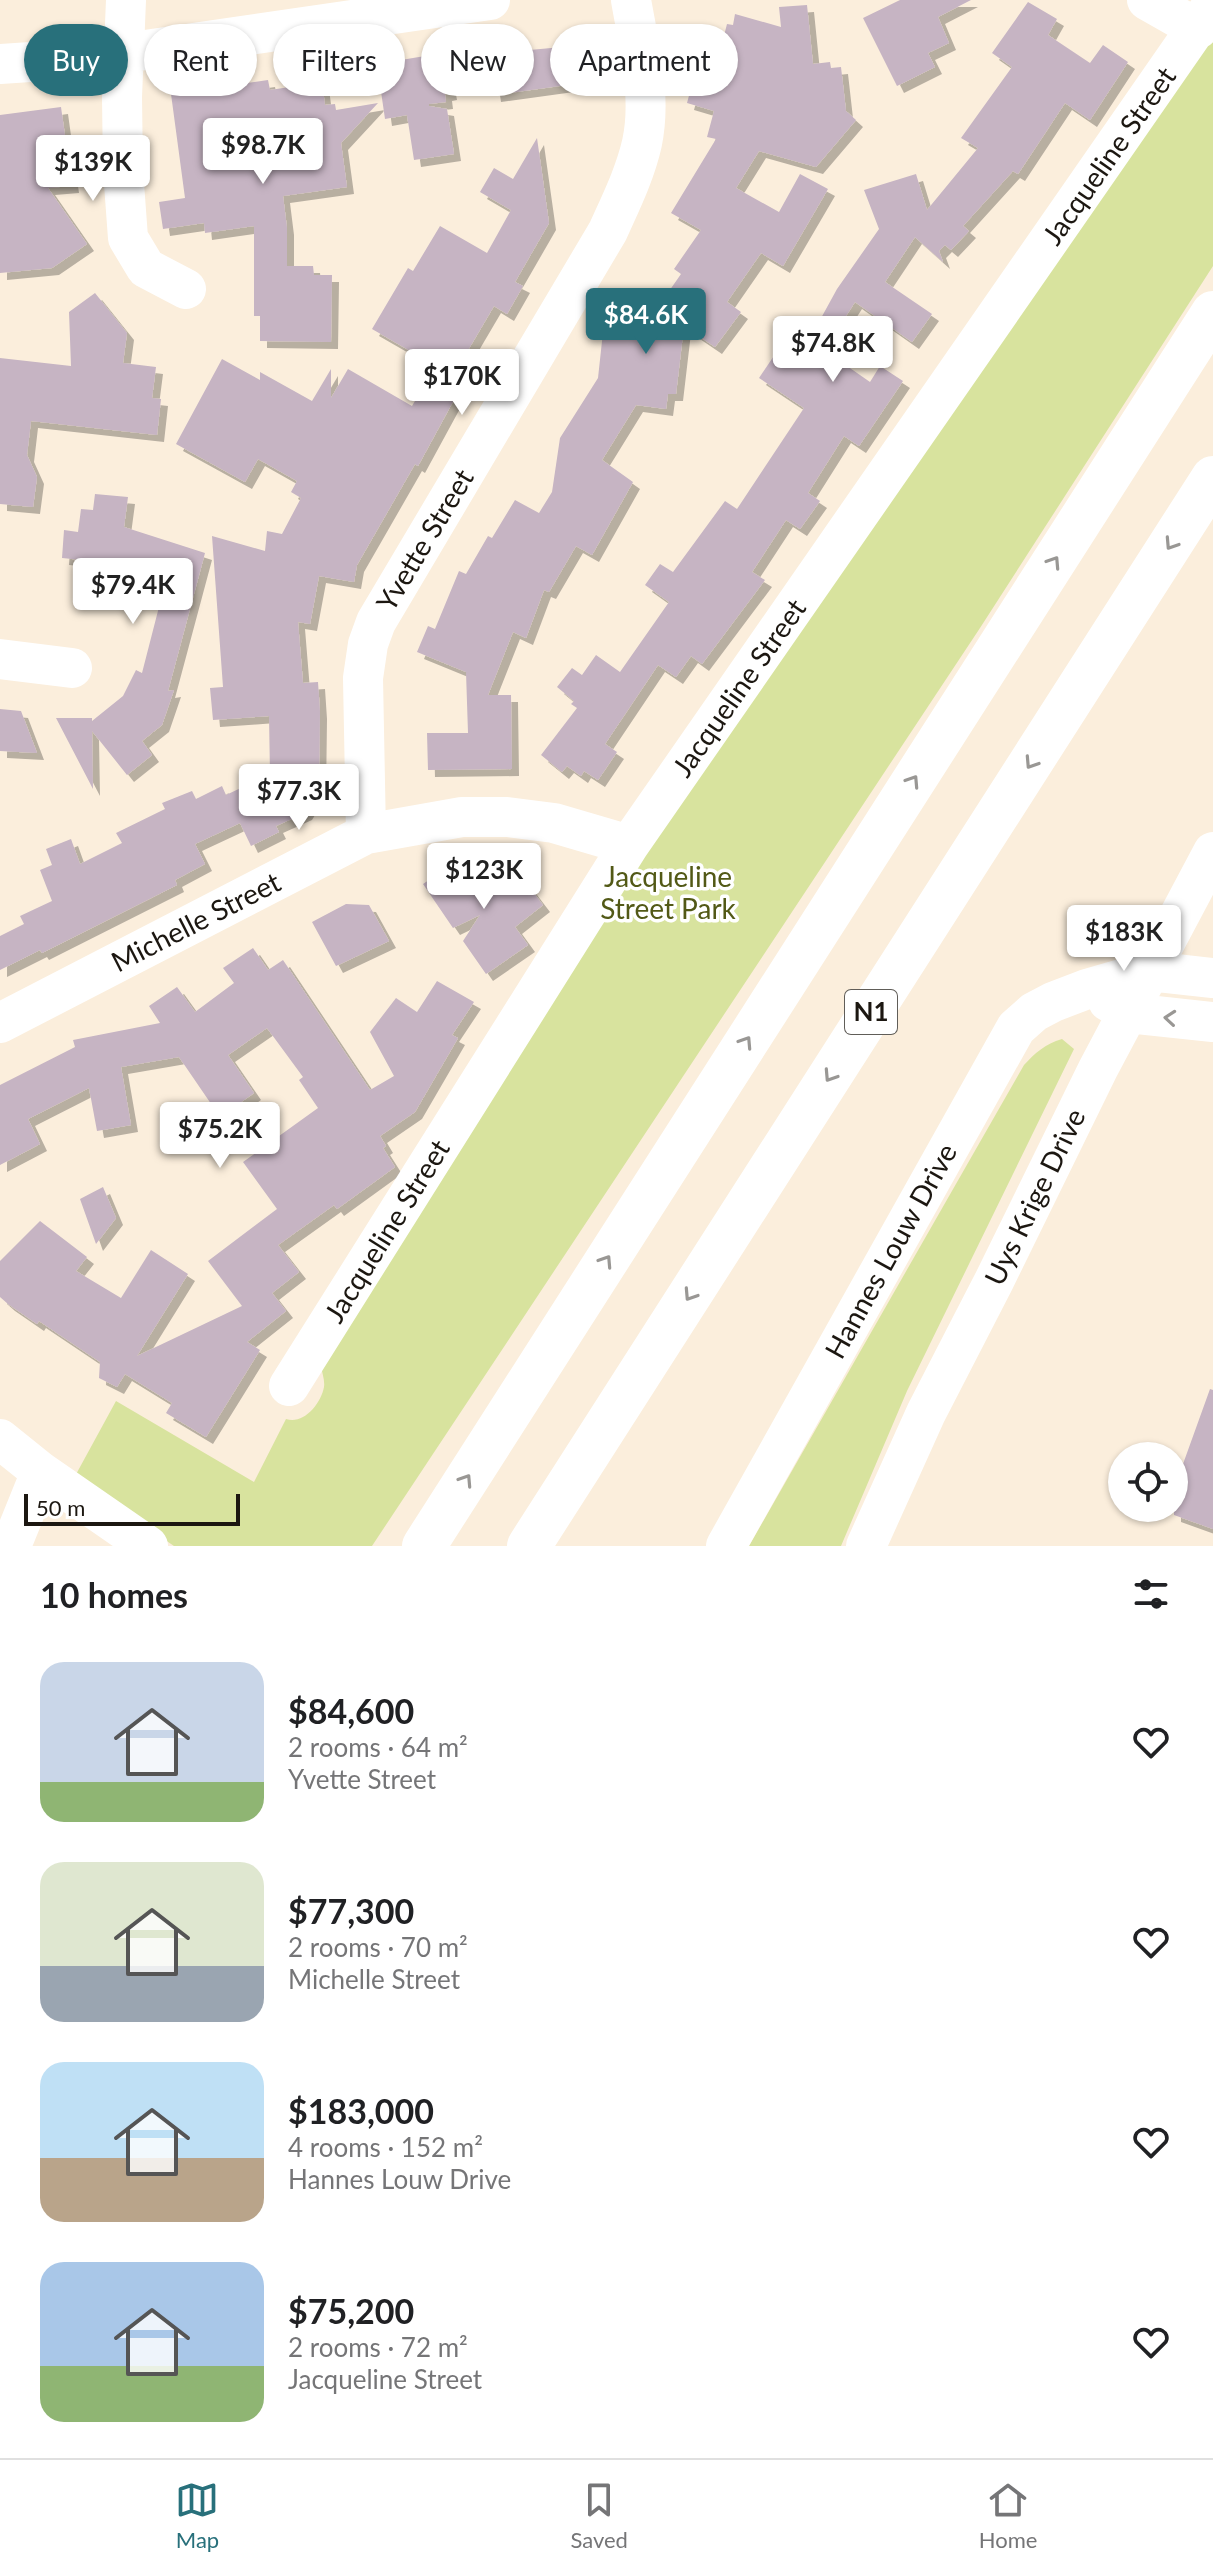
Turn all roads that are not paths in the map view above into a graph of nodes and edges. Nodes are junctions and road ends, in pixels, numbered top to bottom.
1 (126, 0) edge
2 (490, 0) edge
3 (631, 0) edge
4 (1147, 0) edge
5 (1205, 16) edge
6 (125, 24) edge
7 (128, 52) edge
8 (24, 62) edge
9 (0, 64) edge
10 (123, 96) edge
11 (186, 289) dead end
12 (1213, 313) edge
13 (1213, 478) edge
14 (0, 659) edge
15 (72, 668) dead end
16 (366, 834) junction
17 (629, 845) junction
18 (1213, 852) edge
19 (1149, 971) junction
20 (1213, 978) edge
21 (1087, 989) junction
22 (1128, 1013) junction
23 (1213, 1022) edge
24 (0, 1023) edge
25 (289, 1386) dead end
26 (0, 1439) edge
27 (41, 1472) junction
28 (11, 1546) edge
29 (148, 1546) edge
30 (424, 1546) edge
31 (529, 1546) edge
32 (726, 1546) edge
33 (866, 1546) edge

1 - 6 street
2 - 7 street
3 - 16 street, Yvette Street
4 - 5 street
5 - 17 street, Jacqueline Street
8 - 9 street
10 - 11 street
30 -> 12 highway
13 -> 31 highway, N1
14 - 15 street
16 - 17 street, Michelle Street
16 - 24 street, Michelle Street
17 - 25 street, Jacqueline Street
18 - 19 street, Uys Krige Drive
19 - 20 street
19 - 21 street, Hannes Louw Drive
19 - 22 street, Uys Krige Drive
21 - 22 street
21 - 32 street, Hannes Louw Drive
23 -> 22 street
22 - 33 street, Uys Krige Drive
26 - 27 street
27 - 28 street
27 - 29 street

